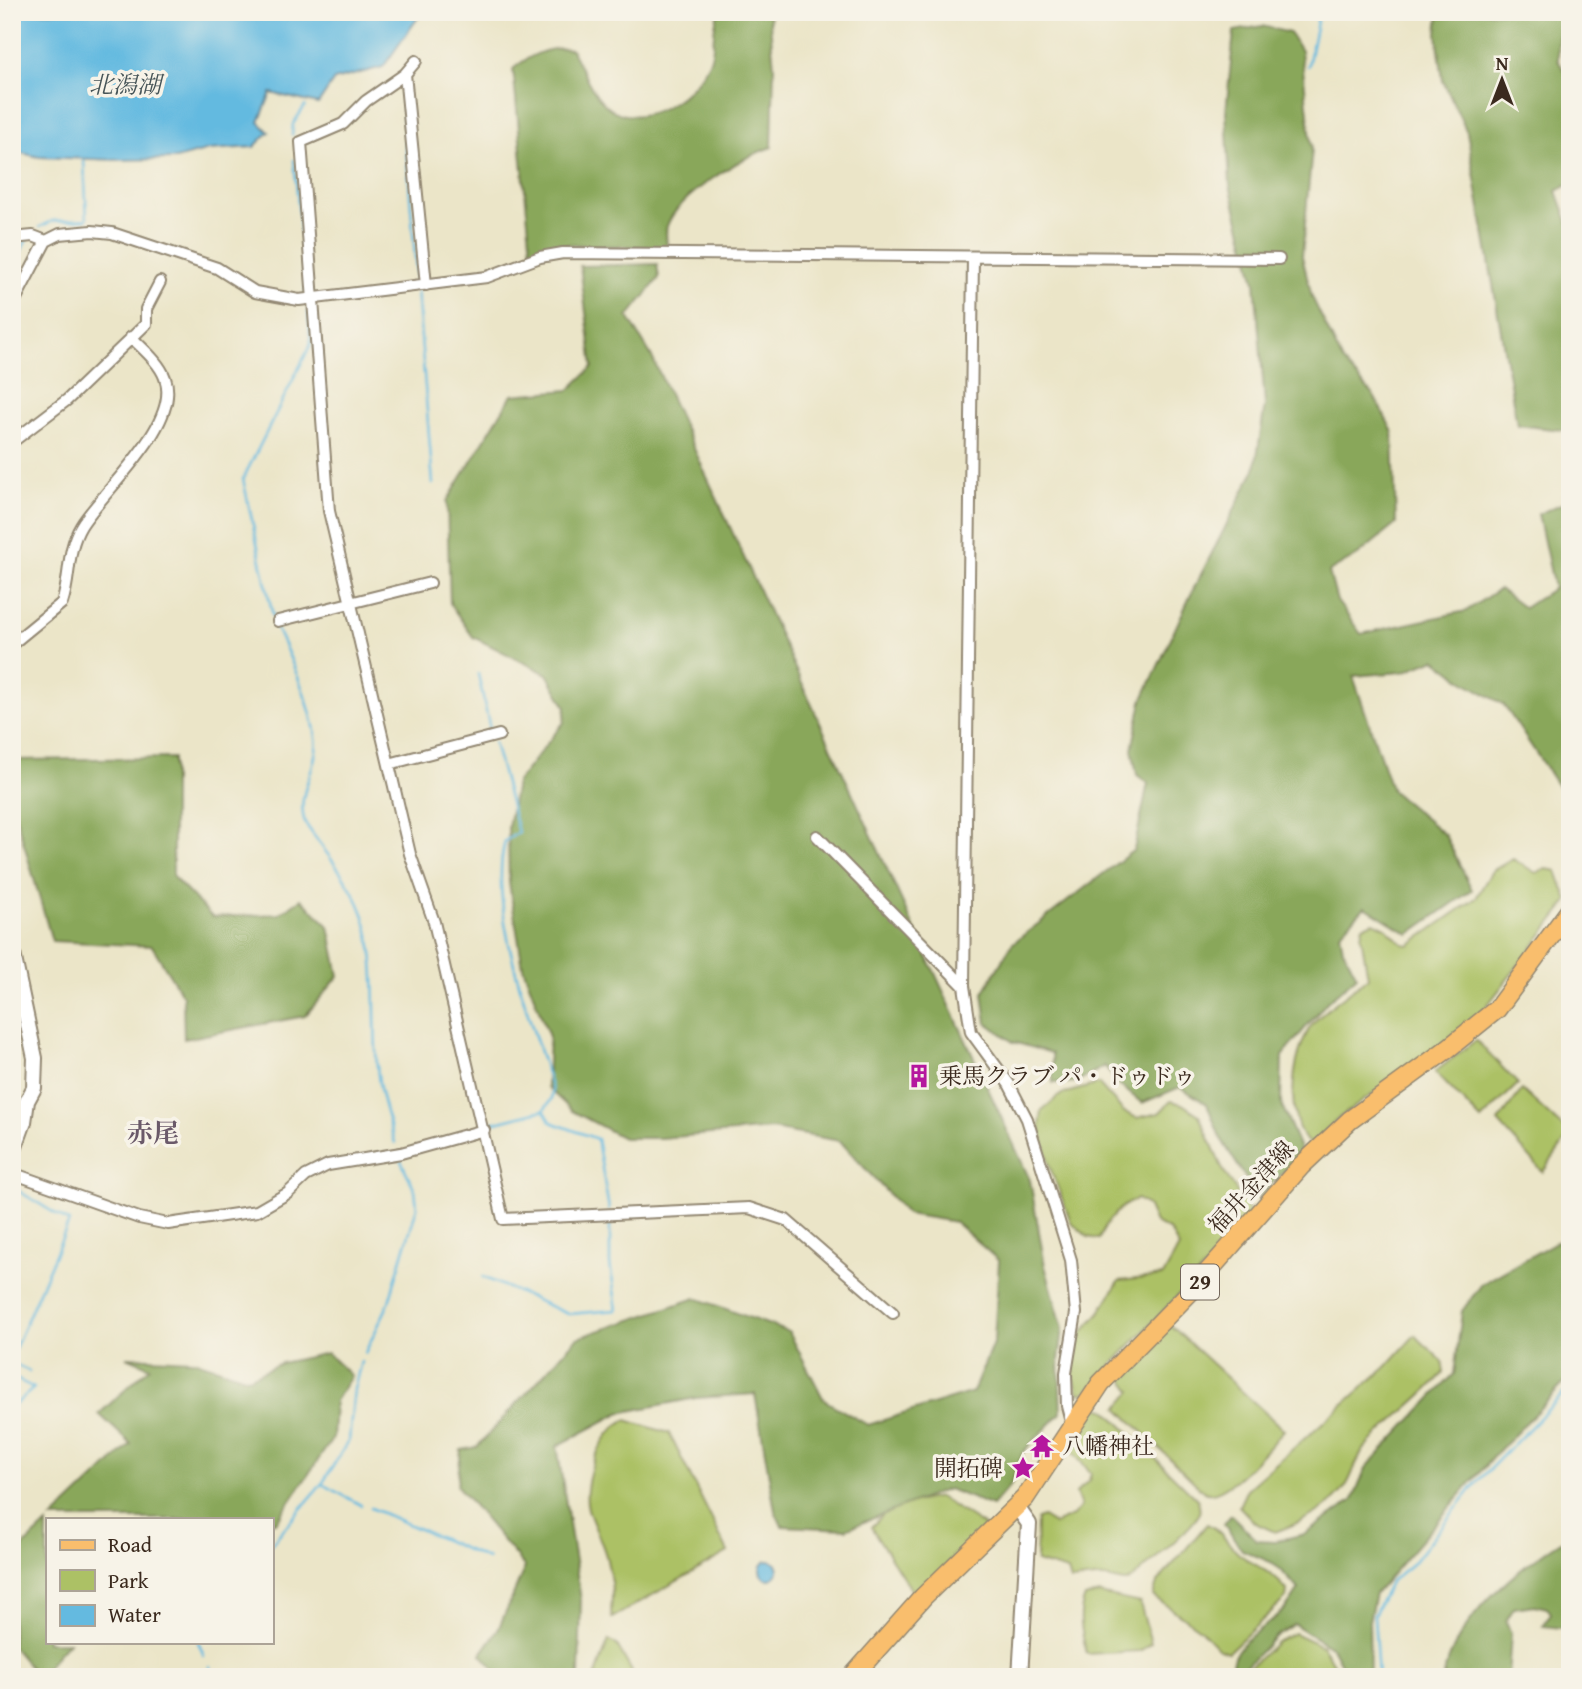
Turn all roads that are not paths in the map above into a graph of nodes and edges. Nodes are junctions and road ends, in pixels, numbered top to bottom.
1 (416, 61) dead end
2 (405, 74) junction
3 (12, 238) edge
4 (46, 240) junction
5 (973, 257) junction
6 (1279, 260) dead end
7 (160, 282) dead end
8 (426, 285) junction
9 (313, 299) junction
10 (12, 306) edge
11 (131, 337) junction
12 (12, 442) edge
13 (430, 583) dead end
14 (350, 601) junction
15 (278, 621) dead end
16 (12, 644) edge
17 (499, 735) dead end
18 (388, 764) junction
19 (817, 836) dead end
20 (1570, 910) edge
21 (12, 949) edge
22 (964, 986) junction
23 (484, 1130) junction
24 (12, 1155) edge
25 (12, 1173) edge
26 (893, 1313) dead end
27 (1072, 1425) junction
28 (1017, 1507) junction
29 (852, 1677) edge
30 (1020, 1677) edge

1 - 2 street
2 - 8 street
2 - 9 street
3 - 4 street
4 - 9 street
4 - 10 street
5 - 6 street
5 - 8 street
5 - 22 street
7 - 11 street
8 - 9 street
9 - 14 street
11 - 12 street
11 - 16 street
13 - 14 street
14 - 15 street
14 - 18 street
17 - 18 street
18 - 23 street
19 - 22 street
20 - 27 main road, 福井金津線 / 29
21 - 24 street
22 - 27 street
23 - 25 street
23 - 26 street
27 - 28 main road, 福井金津線 / 29
28 - 29 main road, 福井金津線 / 29
28 - 30 street

